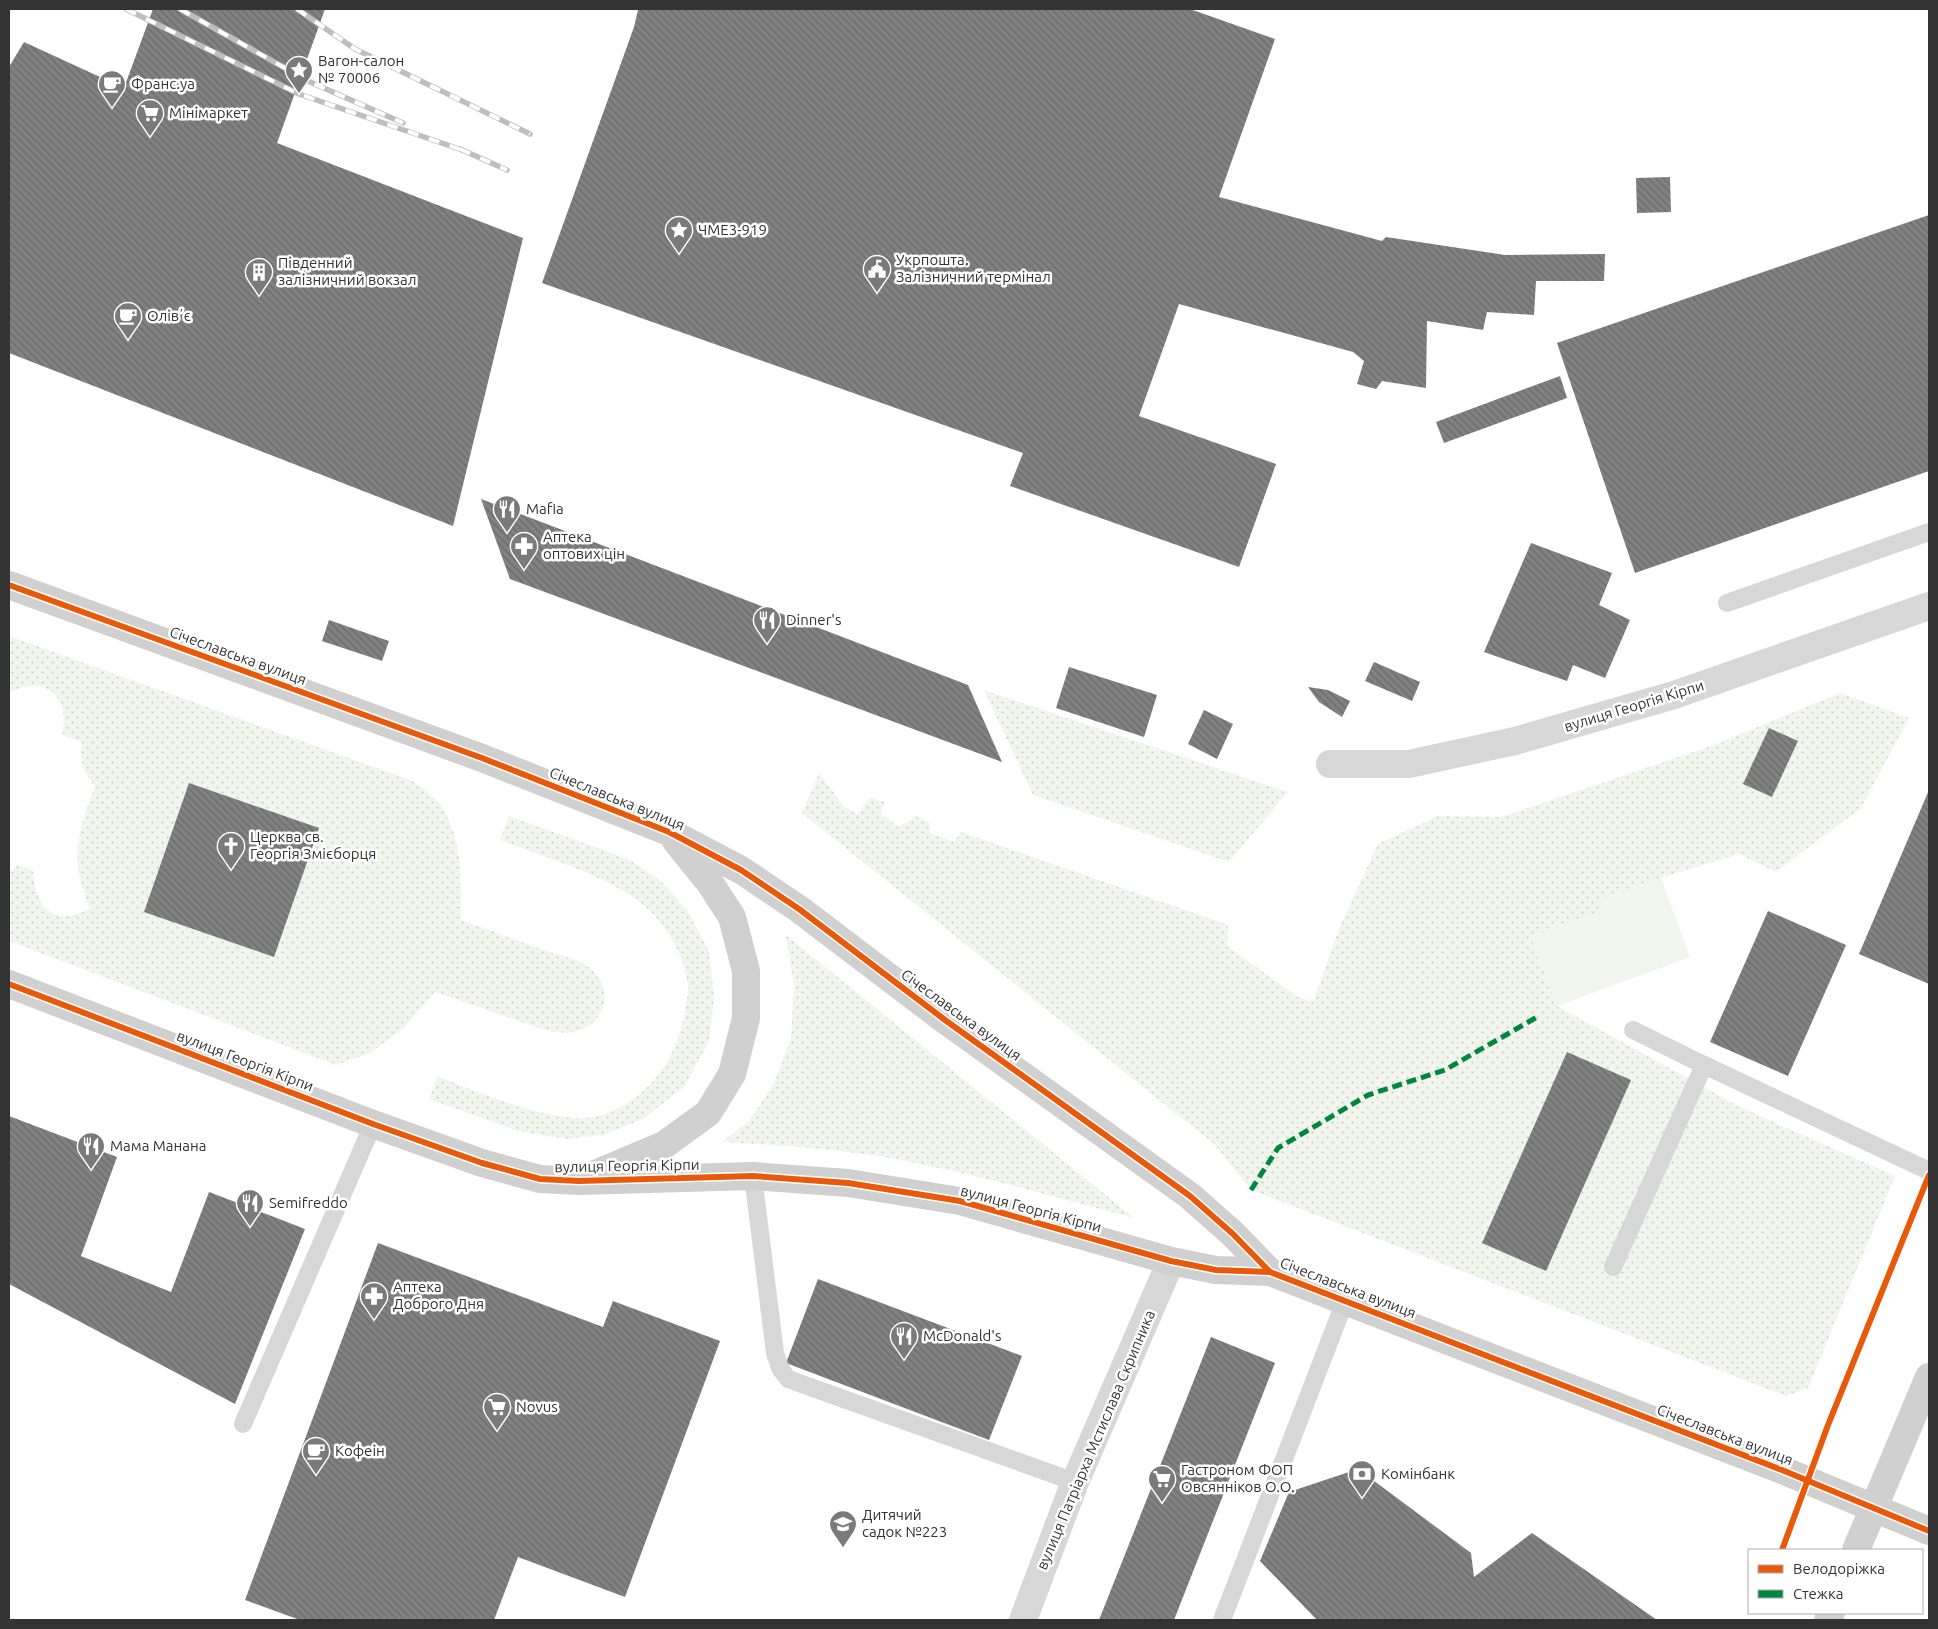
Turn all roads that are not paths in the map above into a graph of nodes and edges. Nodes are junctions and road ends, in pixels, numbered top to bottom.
1 (1929, 532) edge
2 (9, 585) edge
3 (1727, 602) dead end
4 (1929, 606) edge
5 (1330, 764) dead end
6 (669, 832) junction
7 (9, 984) edge
8 (1633, 1030) dead end
9 (1704, 1065) junction
10 (373, 1124) junction
11 (1929, 1171) edge
12 (753, 1176) junction
13 (579, 1181) junction
14 (1171, 1261) junction
15 (1612, 1267) dead end
16 (1270, 1272) junction
17 (1345, 1301) junction
18 (1929, 1377) edge
19 (244, 1424) dead end
20 (1075, 1482) junction
21 (1873, 1508) junction
22 (1929, 1531) edge
23 (1856, 1549) edge
24 (1023, 1620) edge
25 (1222, 1620) edge

1 - 3 lane
2 - 6 street, Січеславська вулиця
4 - 5 street, вулиця Георгія Кірпи
6 - 13 street
6 - 16 street, Січеславська вулиця
7 - 10 street, вулиця Георгія Кірпи
8 - 9 lane
9 - 11 lane
9 - 15 lane
10 - 13 street, вулиця Георгія Кірпи
10 - 19 lane
12 - 13 street, вулиця Георгія Кірпи
12 - 14 street, вулиця Георгія Кірпи
12 - 20 lane
14 - 16 street, вулиця Георгія Кірпи
14 - 20 street, вулиця Патріарха Мстислава Скрипника
16 - 17 street, Січеславська вулиця
17 - 21 street, Січеславська вулиця
17 - 25 lane
18 - 21 street
20 - 24 street, вулиця Патріарха Мстислава Скрипника
21 - 22 street, Січеславська вулиця
21 - 23 street

